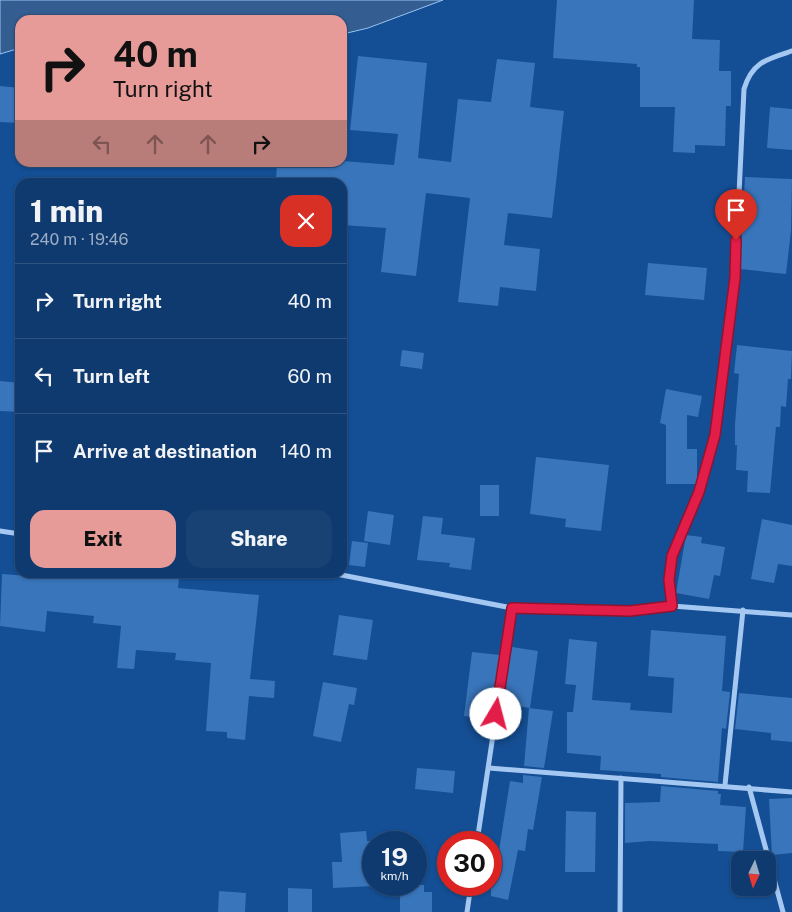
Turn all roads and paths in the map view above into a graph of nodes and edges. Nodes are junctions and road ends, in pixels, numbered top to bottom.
1 (792, 51) edge
2 (0, 531) edge
3 (15, 533) edge
4 (347, 576) edge
5 (672, 606) junction
6 (512, 608) junction
7 (743, 610) junction
8 (792, 615) edge
9 (489, 768) junction
10 (620, 778) junction
11 (725, 785) junction
12 (748, 787) junction
13 (792, 792) edge
14 (479, 831) edge
15 (469, 896) edge
16 (467, 912) edge
17 (620, 912) edge
18 (783, 912) edge

1 - 5 street
2 - 3 street
4 - 6 street
5 - 6 street
5 - 7 street
6 - 9 street
7 - 8 street
7 - 11 street
9 - 10 street
9 - 14 street
10 - 11 street
10 - 17 street
11 - 12 street
12 - 13 street
12 - 18 street
15 - 16 street

